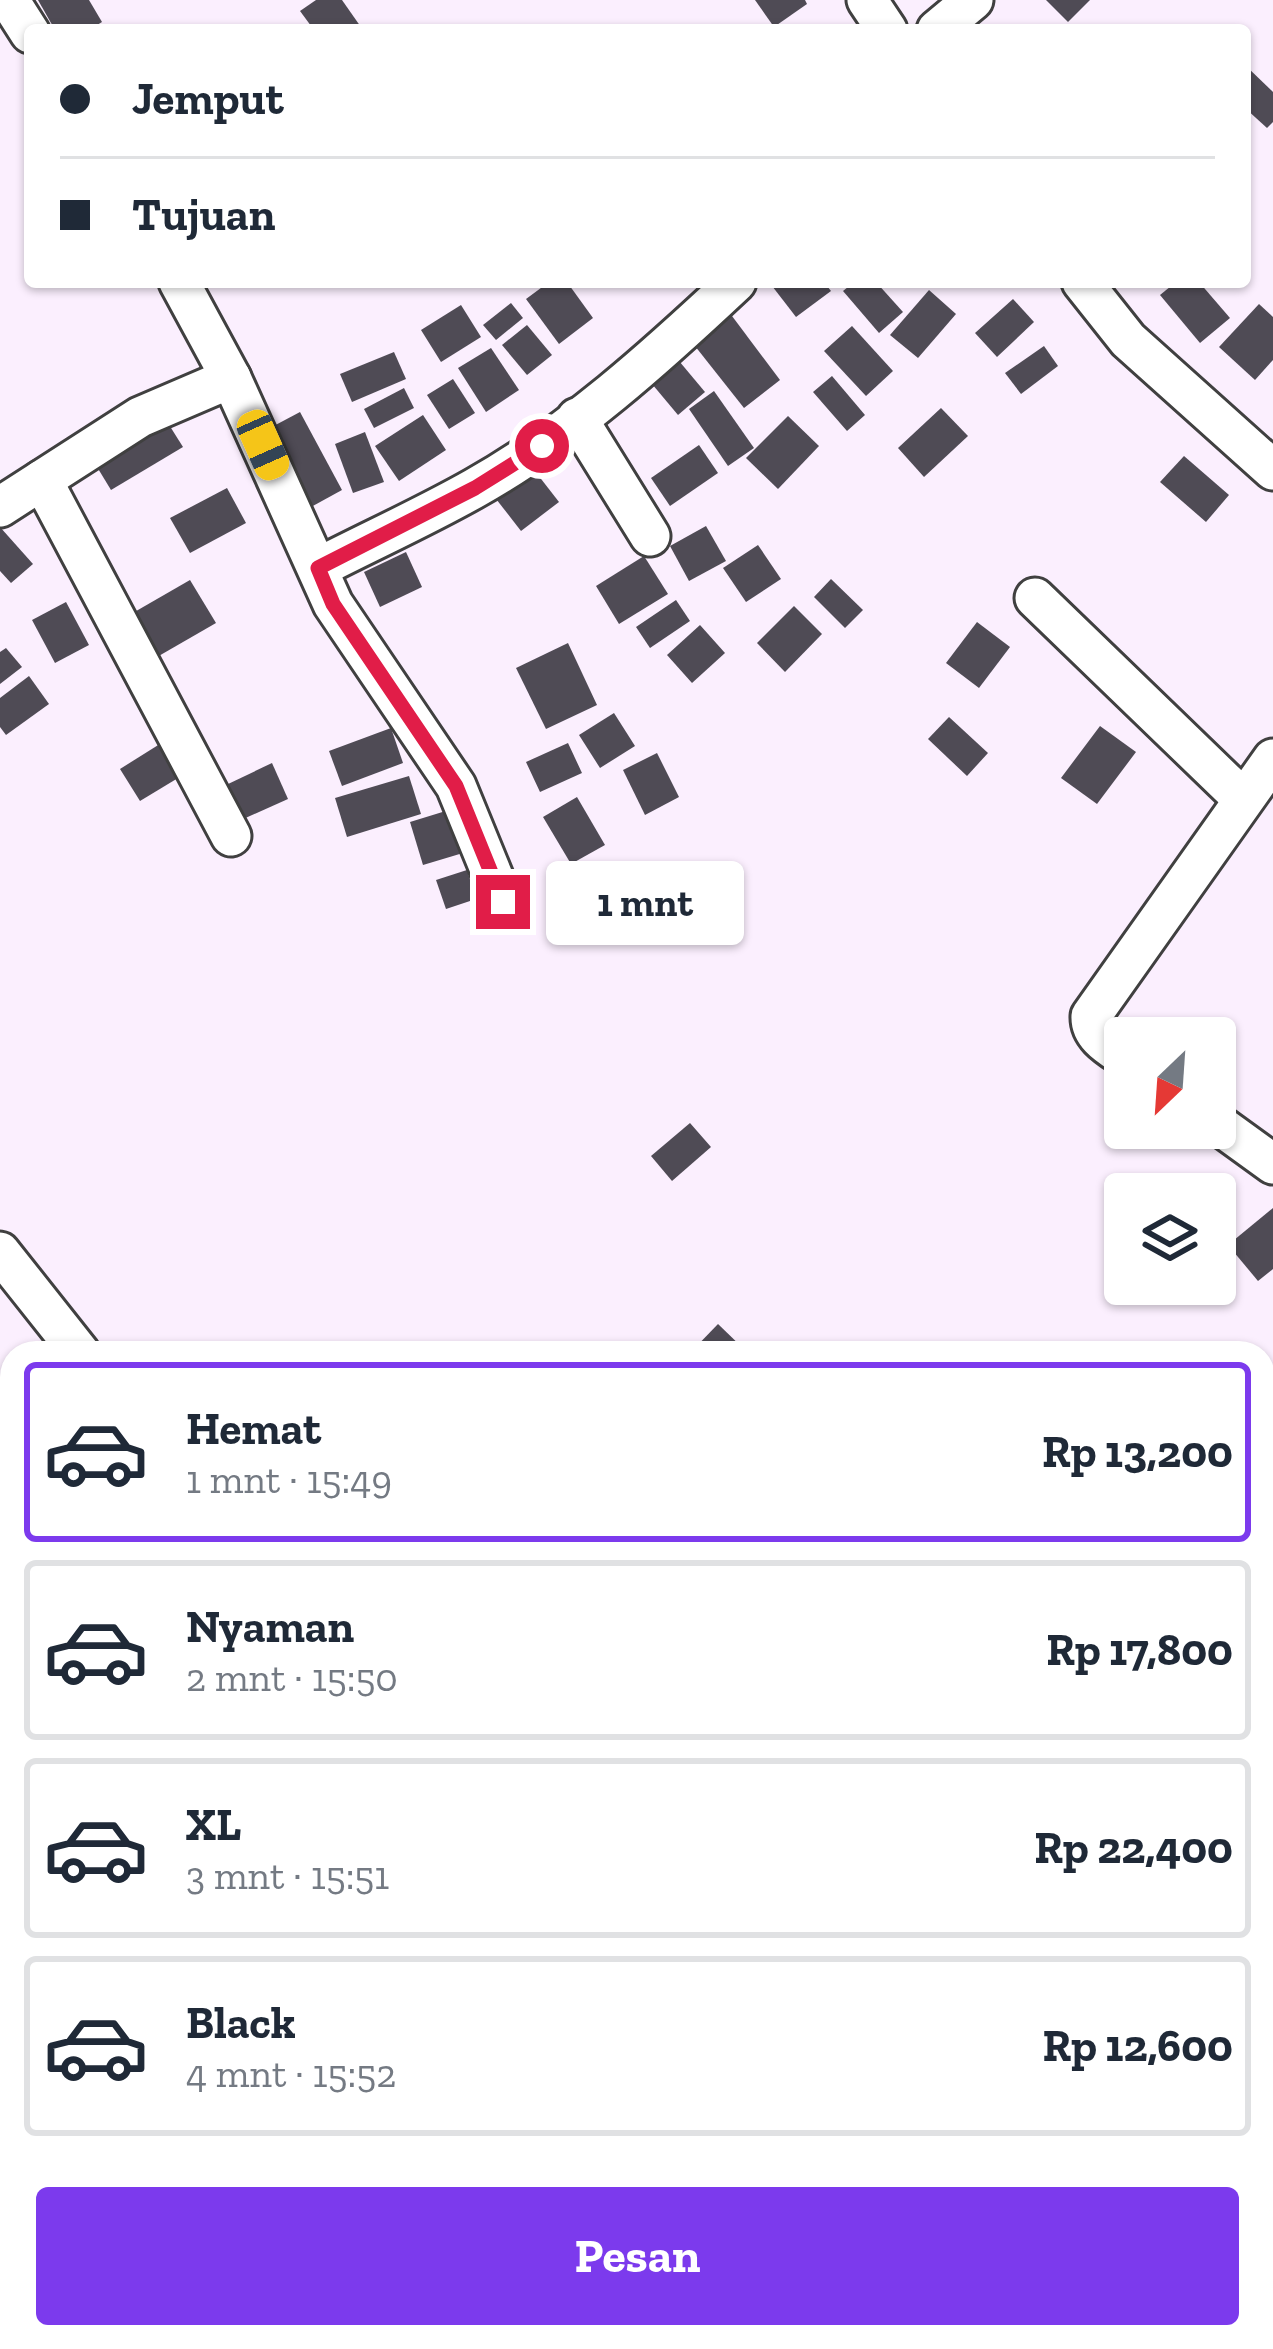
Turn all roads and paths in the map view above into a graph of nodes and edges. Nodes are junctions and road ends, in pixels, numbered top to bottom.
1 (973, 0) edge
2 (944, 24) edge
3 (182, 288) edge
4 (730, 288) edge
5 (1087, 288) edge
6 (231, 378) junction
7 (577, 418) junction
8 (1273, 470) edge
9 (42, 480) junction
10 (0, 507) edge
11 (650, 536) dead end
12 (318, 568) junction
13 (1034, 598) dead end
14 (1273, 759) edge
15 (1242, 799) junction
16 (231, 836) dead end
17 (503, 902) dead end
18 (1104, 1042) edge
19 (1236, 1137) edge
20 (1273, 1164) edge
21 (0, 1252) edge
22 (70, 1341) edge

1 - 2 street
3 - 6 street
4 - 7 street
5 - 8 street
6 - 9 street
6 - 12 street
7 - 11 street
7 - 12 street
9 - 10 street
9 - 16 street
12 - 17 street
13 - 15 street
14 - 15 street
15 - 18 street
19 - 20 street
21 - 22 street

